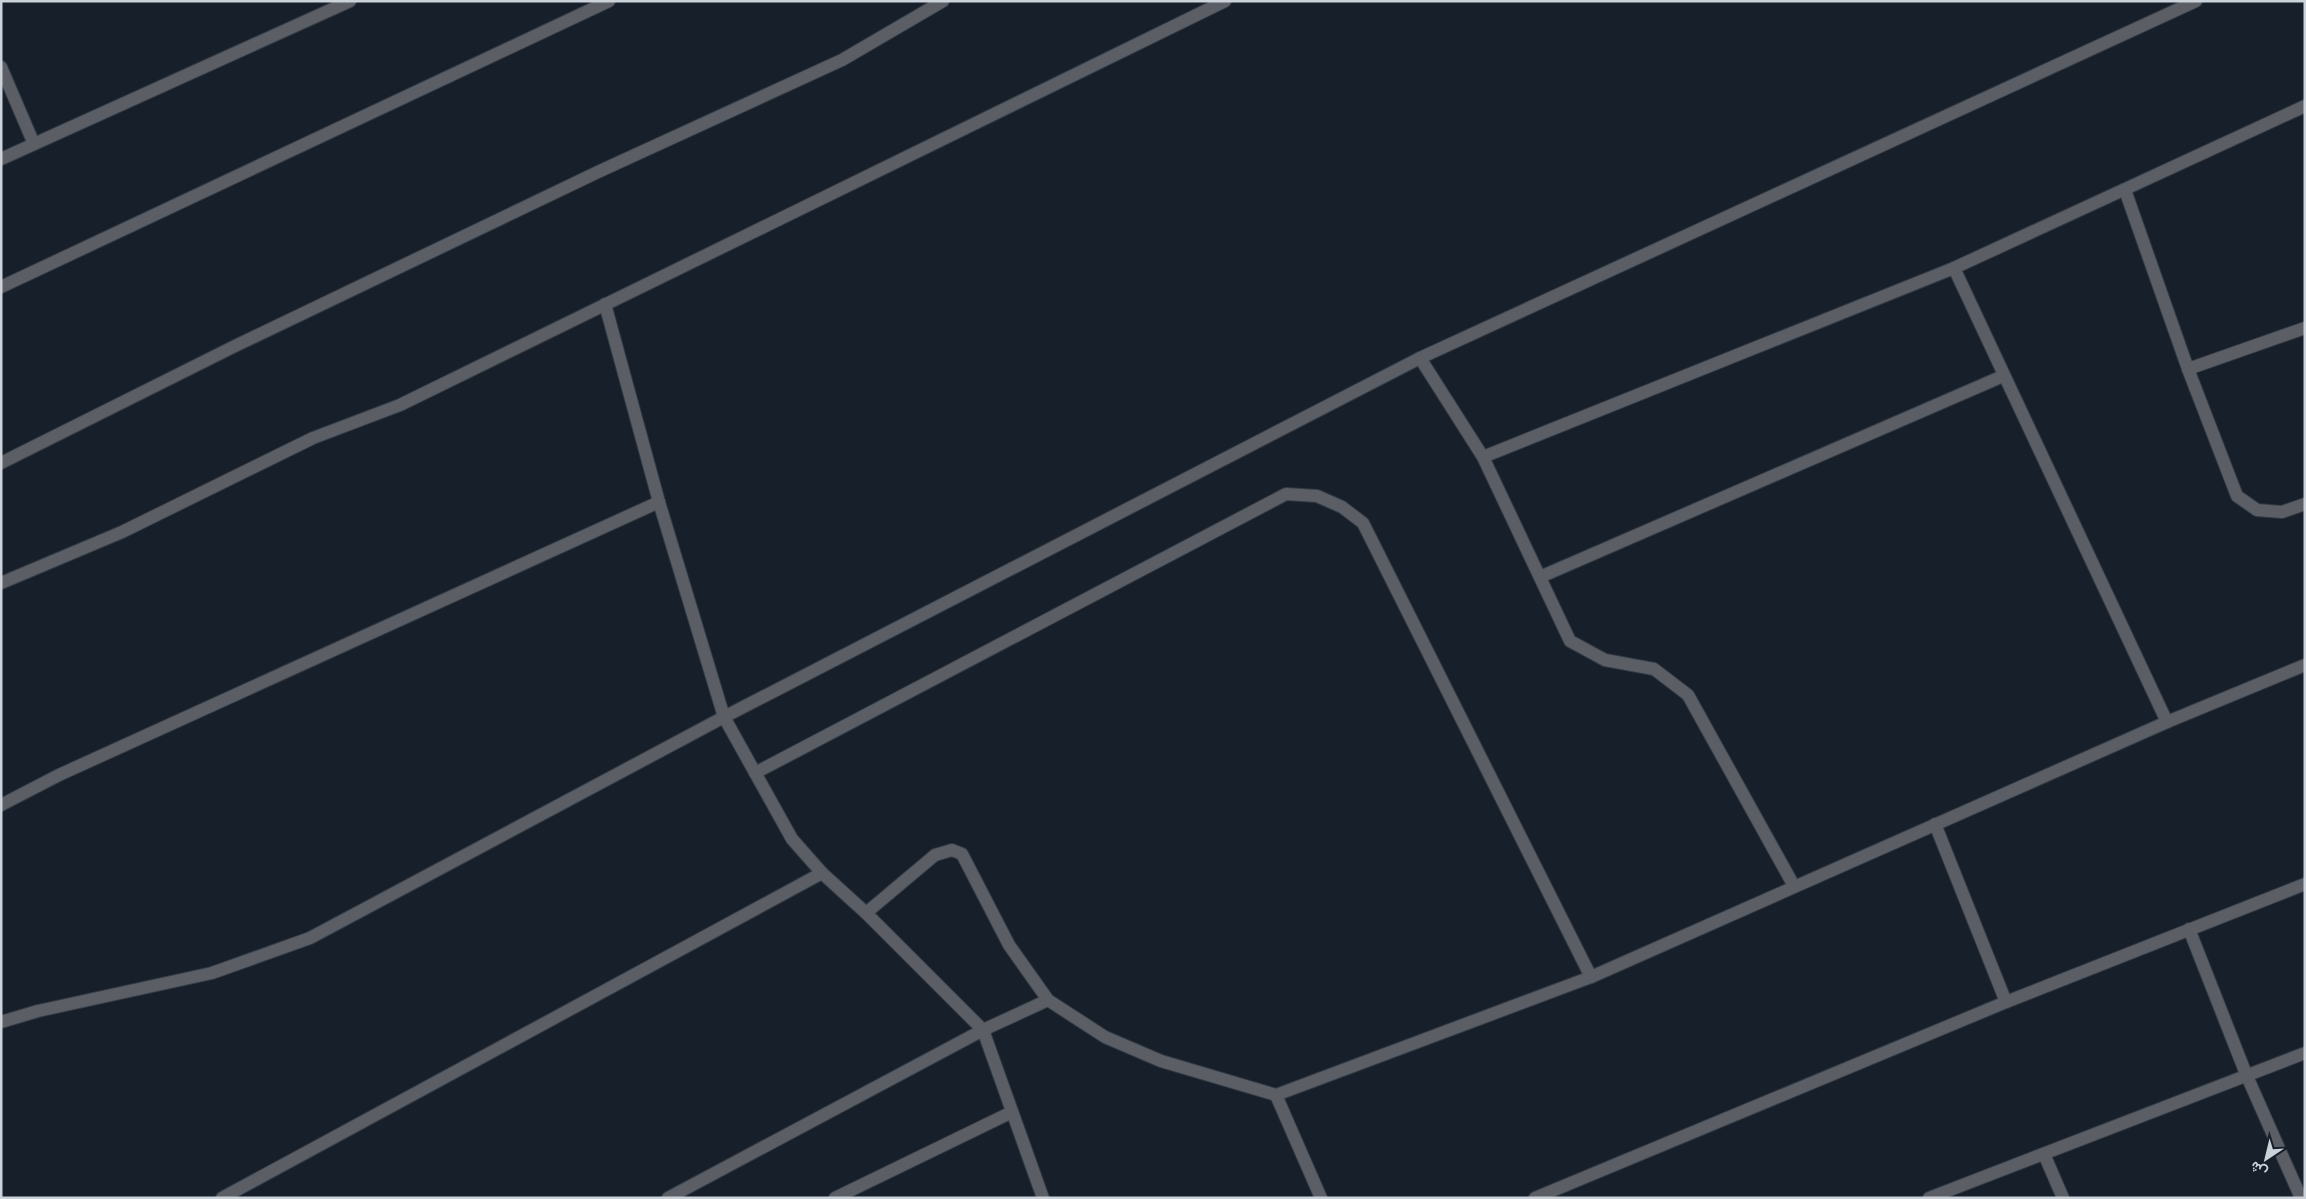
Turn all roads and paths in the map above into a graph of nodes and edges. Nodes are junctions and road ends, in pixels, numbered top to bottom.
1 (350, 1) edge
2 (609, 1) edge
3 (943, 1) edge
4 (1225, 1) edge
5 (2196, 1) edge
6 (1, 68) edge
7 (2305, 106) edge
8 (34, 144) junction
9 (1, 159) edge
10 (2125, 190) junction
11 (1954, 268) junction
12 (1, 287) edge
13 (605, 304) junction
14 (2305, 328) edge
15 (1420, 358) junction
16 (2188, 369) junction
17 (2003, 376) junction
18 (1483, 457) junction
19 (1, 463) edge
20 (659, 502) junction
21 (2305, 504) edge
22 (1540, 577) junction
23 (1, 583) edge
24 (2305, 665) edge
25 (724, 717) junction
26 (2167, 722) junction
27 (755, 772) junction
28 (1, 805) edge
29 (1935, 824) junction
30 (822, 873) junction
31 (2305, 884) edge
32 (1794, 886) junction
33 (866, 913) junction
34 (2189, 930) junction
35 (1591, 977) junction
36 (1048, 1000) junction
37 (2006, 1002) junction
38 (1, 1022) edge
39 (984, 1030) junction
40 (2305, 1053) edge
41 (2246, 1074) junction
42 (1276, 1095) junction
43 (1012, 1112) junction
44 (2044, 1154) junction
45 (222, 1198) edge
46 (668, 1198) edge
47 (835, 1198) edge
48 (1043, 1198) edge
49 (1321, 1198) edge
50 (1535, 1198) edge
51 (1929, 1198) edge
52 (2063, 1198) edge
53 (2301, 1198) edge

1 - 8 street
2 - 12 street
3 - 19 street
4 - 13 street
5 - 15 street
6 - 8 street
7 - 10 street
8 - 9 street
10 - 11 street
10 - 16 street
11 - 17 street
11 - 18 street
13 - 20 street
13 - 23 street
14 - 16 street
15 - 18 street
15 - 25 street
16 - 21 street
17 - 22 street
17 - 26 street
18 - 22 street
20 - 25 street
20 - 28 street
22 - 32 street
24 - 26 street
25 - 27 street
25 - 38 street
26 - 29 street
27 - 30 street
27 - 35 street
29 - 32 street
29 - 37 street
30 - 33 street
30 - 45 street
31 - 34 street
32 - 35 street
33 - 36 street
33 - 39 street
34 - 37 street
34 - 41 street
35 - 42 street
36 - 39 street
36 - 42 street
37 - 50 street
39 - 43 street
39 - 46 street
40 - 41 street
41 - 44 street
41 - 53 street
42 - 49 street
43 - 47 street
43 - 48 street
44 - 51 street
44 - 52 street

